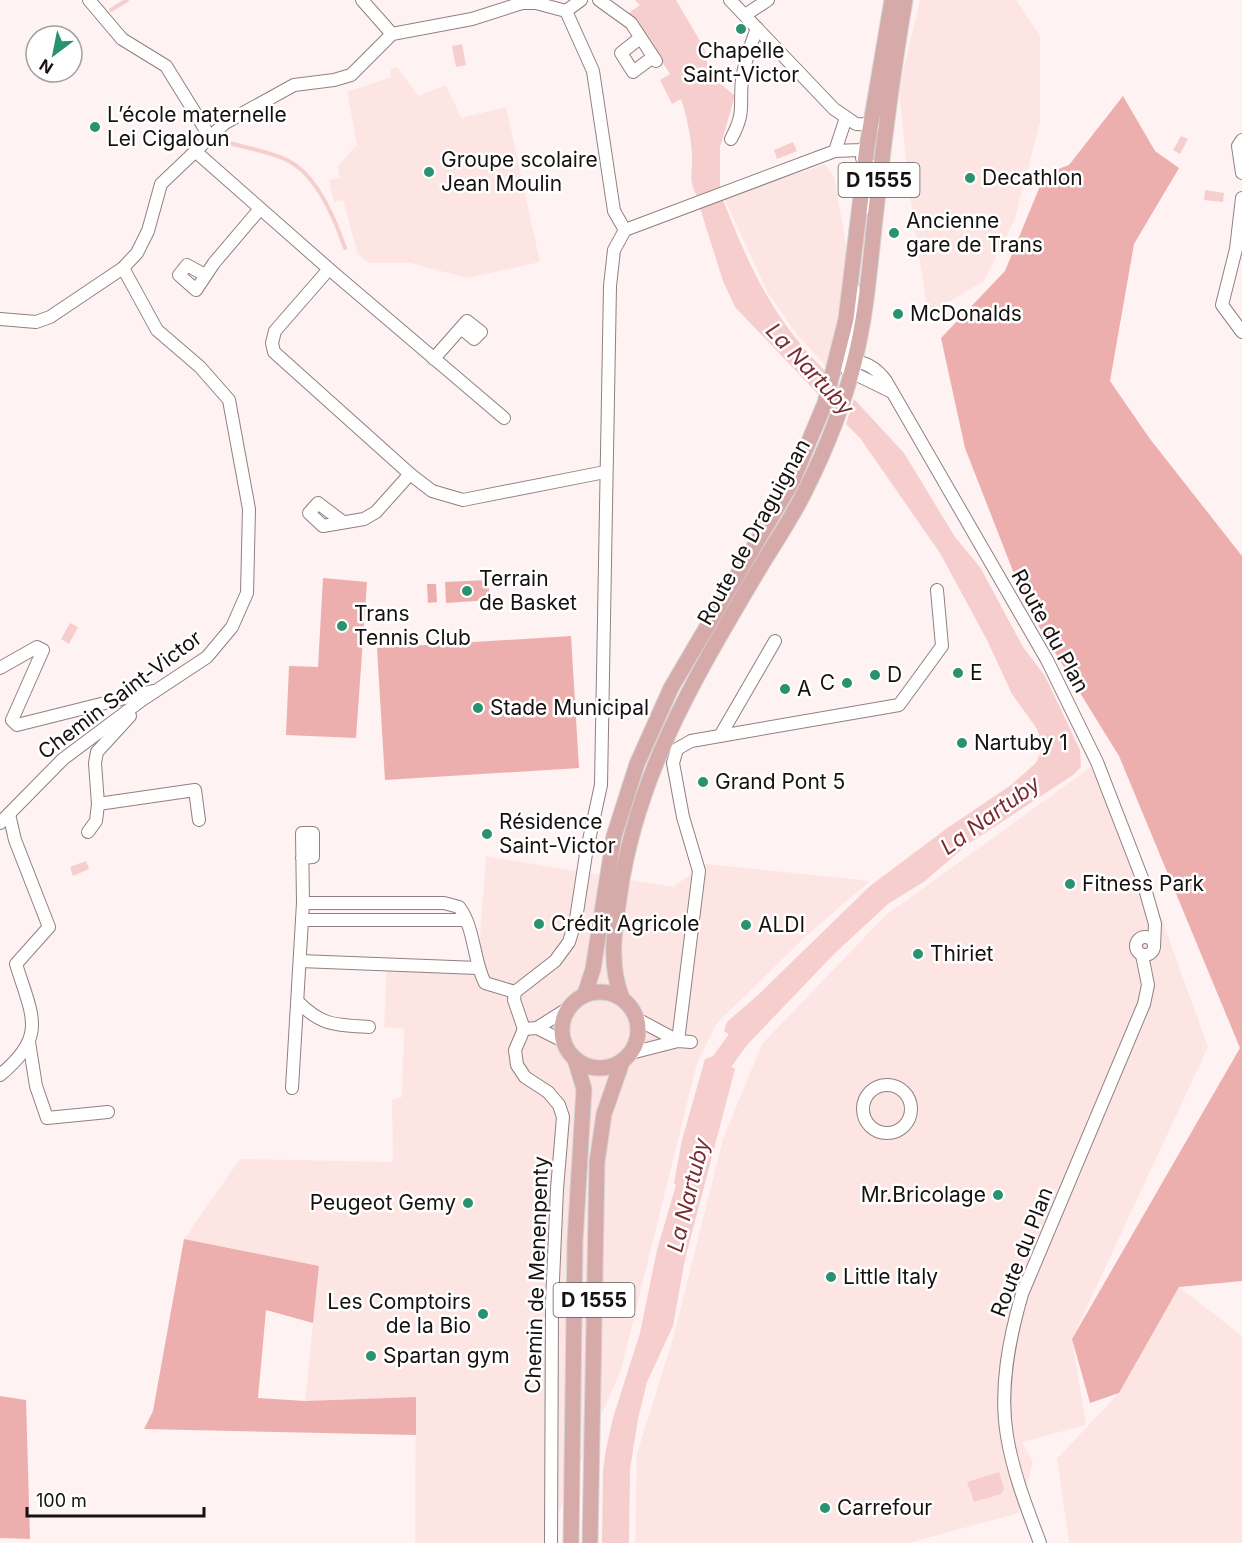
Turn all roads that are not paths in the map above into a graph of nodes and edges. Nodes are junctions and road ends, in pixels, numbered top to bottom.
1 (89, 0) edge
2 (362, 0) edge
3 (581, 0) edge
4 (599, 0) edge
5 (730, 0) edge
6 (768, 0) edge
7 (892, 0) edge
8 (905, 0) edge
9 (566, 11) junction
10 (745, 15) junction
11 (757, 28) junction
12 (392, 34) junction
13 (640, 38) junction
14 (888, 117) junction
15 (846, 118) junction
16 (871, 126) junction
17 (210, 136) junction
18 (731, 139) dead end
19 (1242, 140) edge
20 (195, 151) junction
21 (835, 151) junction
22 (866, 154) junction
23 (1242, 173) edge
24 (1242, 198) edge
25 (259, 210) junction
26 (625, 230) junction
27 (873, 237) junction
28 (123, 268) junction
29 (329, 269) junction
30 (206, 275) dead end
31 (0, 319) edge
32 (461, 328) dead end
33 (1242, 332) edge
34 (434, 359) junction
35 (844, 367) junction
36 (504, 417) dead end
37 (605, 472) junction
38 (410, 474) junction
39 (343, 522) dead end
40 (937, 590) dead end
41 (775, 641) dead end
42 (0, 668) edge
43 (157, 691) junction
44 (142, 700) junction
45 (720, 736) junction
46 (98, 804) junction
47 (4, 818) edge
48 (199, 820) dead end
49 (88, 832) dead end
50 (302, 858) dead end
51 (1148, 900) junction
52 (303, 903) junction
53 (302, 920) junction
54 (466, 920) junction
55 (1141, 938) junction
56 (1154, 946) junction
57 (1142, 955) junction
58 (300, 962) junction
59 (477, 968) junction
60 (1148, 985) junction
61 (515, 992) junction
62 (585, 994) junction
63 (622, 998) junction
64 (298, 1002) junction
65 (567, 1010) junction
66 (637, 1019) junction
67 (369, 1027) dead end
68 (531, 1029) junction
69 (563, 1041) junction
70 (684, 1041) junction
71 (29, 1042) junction
72 (626, 1057) junction
73 (575, 1059) junction
74 (0, 1075) edge
75 (887, 1084) joint
76 (292, 1088) dead end
77 (108, 1112) dead end
78 (551, 1543) edge
79 (571, 1543) edge
80 (590, 1543) edge
81 (1040, 1543) edge

1 - 17 street
2 - 12 street
3 - 9 street
4 - 13 street
5 - 10 street
6 - 10 street
7 - 16 main road, Route de Draguignan / D 1555
8 - 14 main road, Route de Draguignan / D 1555
9 - 12 street
9 - 26 street
10 - 11 street
11 - 15 street
11 - 18 street
12 - 17 street
13 - 13 street
14 - 16 street
14 - 27 main road, Route de Draguignan / D 1555
15 - 16 street
15 - 21 street
16 - 22 main road, Route de Draguignan / D 1555
17 - 20 street
19 - 23 street
20 - 25 street
20 - 28 street
21 - 22 street
21 - 26 street
22 - 27 street
22 - 35 main road, Route de Draguignan / D 1555
24 - 33 street
25 - 29 street
25 - 30 street
26 - 37 street
27 - 35 main road, Route de Draguignan / D 1555
28 - 31 street
28 - 43 street, Chemin Saint-Victor
29 - 34 street
29 - 38 street
32 - 34 street
34 - 36 street
35 - 51 street, Route du Plan
35 - 62 main road, Route de Draguignan / D 1555
35 - 63 main road, Route de Draguignan / D 1555
37 - 38 street
37 - 61 street
38 - 39 street
40 - 45 street
41 - 45 street
42 - 43 street
43 - 44 street, Chemin Saint-Victor
44 - 46 street
44 - 47 street, Chemin Saint-Victor
45 - 70 street
46 - 48 street
46 - 49 street
47 - 71 street
50 - 52 street
51 - 55 street, Route du Plan
51 - 56 street, Route du Plan
52 - 53 street
52 - 54 street
53 - 54 street
53 - 58 street
54 - 59 street
55 - 56 street
55 - 57 street
56 - 57 street
56 - 60 street, Route du Plan
57 - 60 street, Route du Plan
58 - 59 street
58 - 64 street
59 - 61 street
60 - 81 street, Route du Plan
61 - 68 street
62 - 63 main road
62 - 65 main road
63 - 66 main road
64 - 67 street
64 - 76 street
65 - 68 street
65 - 69 main road
66 - 70 street
66 - 72 main road
68 - 69 street
68 - 78 street, Chemin de Menenpenty
69 - 73 main road
70 - 72 street
71 - 74 street
71 - 77 street
72 - 73 main road
72 - 80 main road, D 1555
73 - 79 main road, D 1555
75 - 75 street

